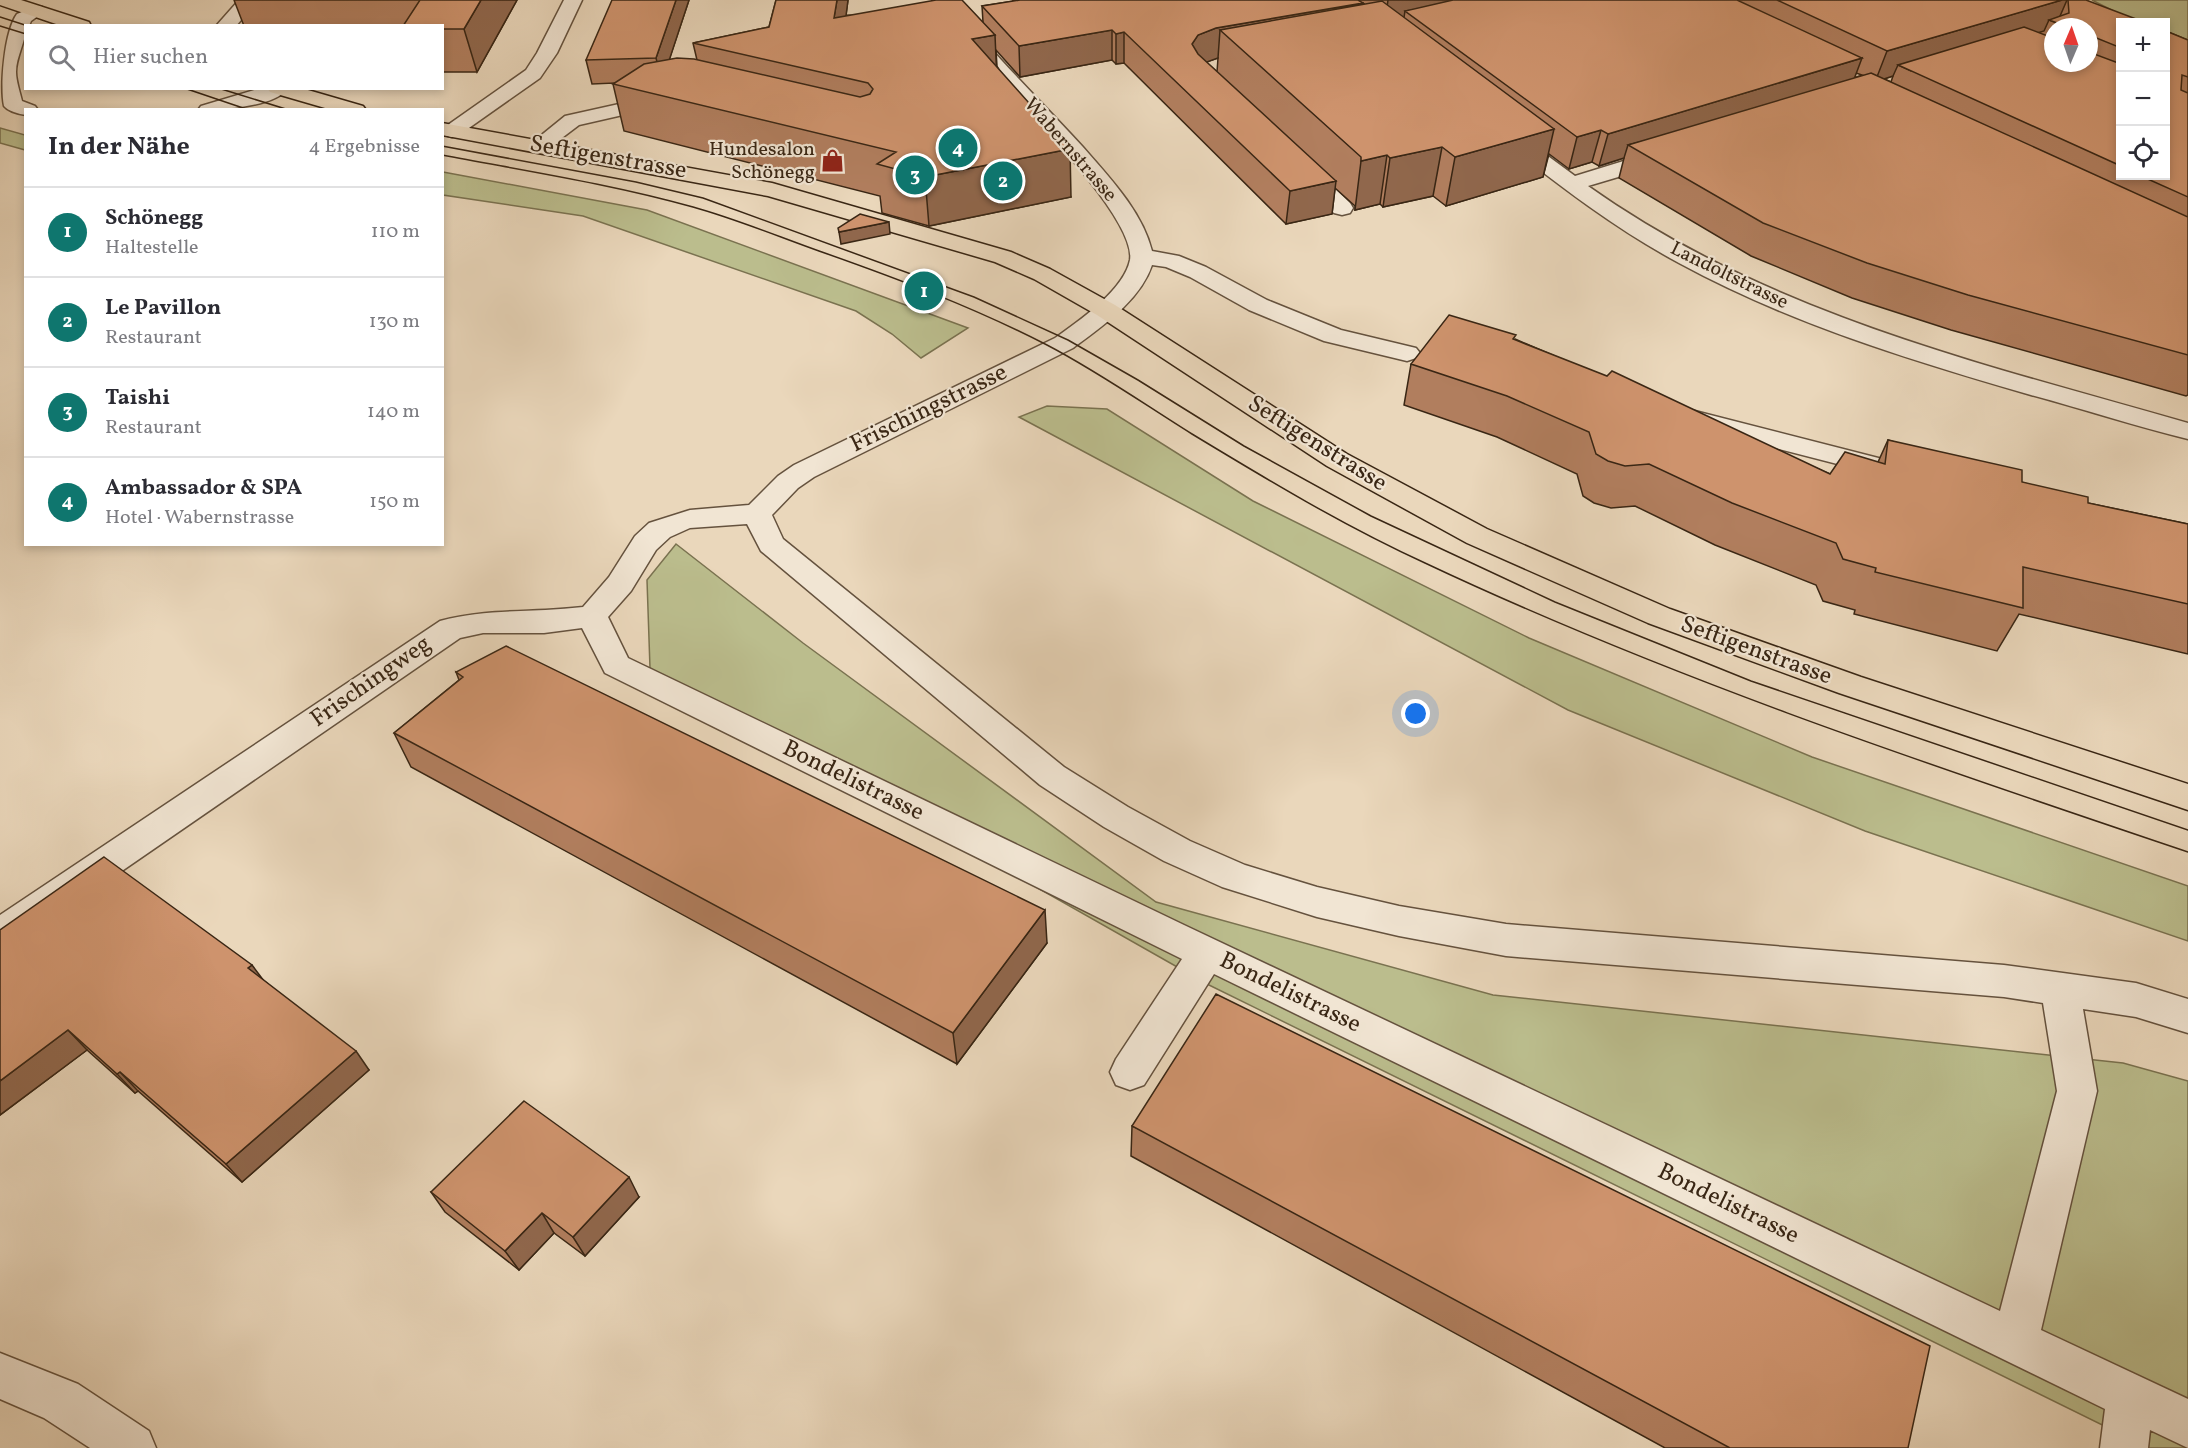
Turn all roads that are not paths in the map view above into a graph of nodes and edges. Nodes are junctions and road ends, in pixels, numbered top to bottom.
1 (3, 0) edge
2 (249, 0) edge
3 (573, 0) edge
4 (942, 0) edge
5 (36, 10) junction
6 (76, 24) edge
7 (227, 24) edge
8 (273, 90) edge
9 (284, 90) edge
10 (680, 97) edge
11 (24, 108) edge
12 (215, 108) edge
13 (349, 108) edge
14 (1492, 124) edge
15 (447, 130) edge
16 (539, 146) junction
17 (1686, 149) edge
18 (1291, 160) edge
19 (1570, 184) junction
20 (1342, 208) dead end
21 (1143, 257) junction
22 (1106, 310) junction
23 (1407, 353) dead end
24 (1666, 412) edge
25 (2188, 431) edge
26 (1904, 472) edge
27 (757, 514) junction
28 (592, 616) junction
29 (2188, 797) edge
30 (0, 935) edge
31 (1208, 953) junction
32 (2060, 989) junction
33 (2188, 1016) edge
34 (1130, 1072) dead end
35 (2015, 1341) junction
36 (0, 1376) edge
37 (2130, 1396) junction
38 (2188, 1424) edge
39 (132, 1448) edge
40 (2124, 1448) edge

1 - 5 main road
2 - 7 street
3 - 15 street
4 - 21 street, Wabernstrasse
5 - 6 main road
5 - 11 street
8 - 12 street
9 - 13 main road
10 - 16 street
14 - 19 street, Landoltstrasse
15 - 16 main road, Seftigenstrasse
16 - 22 main road, Seftigenstrasse
17 - 19 street
18 - 20 street
19 - 25 street, Landoltstrasse
21 - 22 street
21 - 23 street
22 - 27 street, Frischingstrasse
22 - 29 main road, Seftigenstrasse
24 - 26 street
27 - 28 street
27 - 32 street
28 - 30 street, Frischingweg
28 - 31 street, Bondelistrasse
31 - 34 street
31 - 35 street, Bondelistrasse
32 - 33 street
32 - 35 street
35 - 37 street, Bondelistrasse
36 - 39 street
37 - 38 street, Bondelistrasse
37 - 40 street

